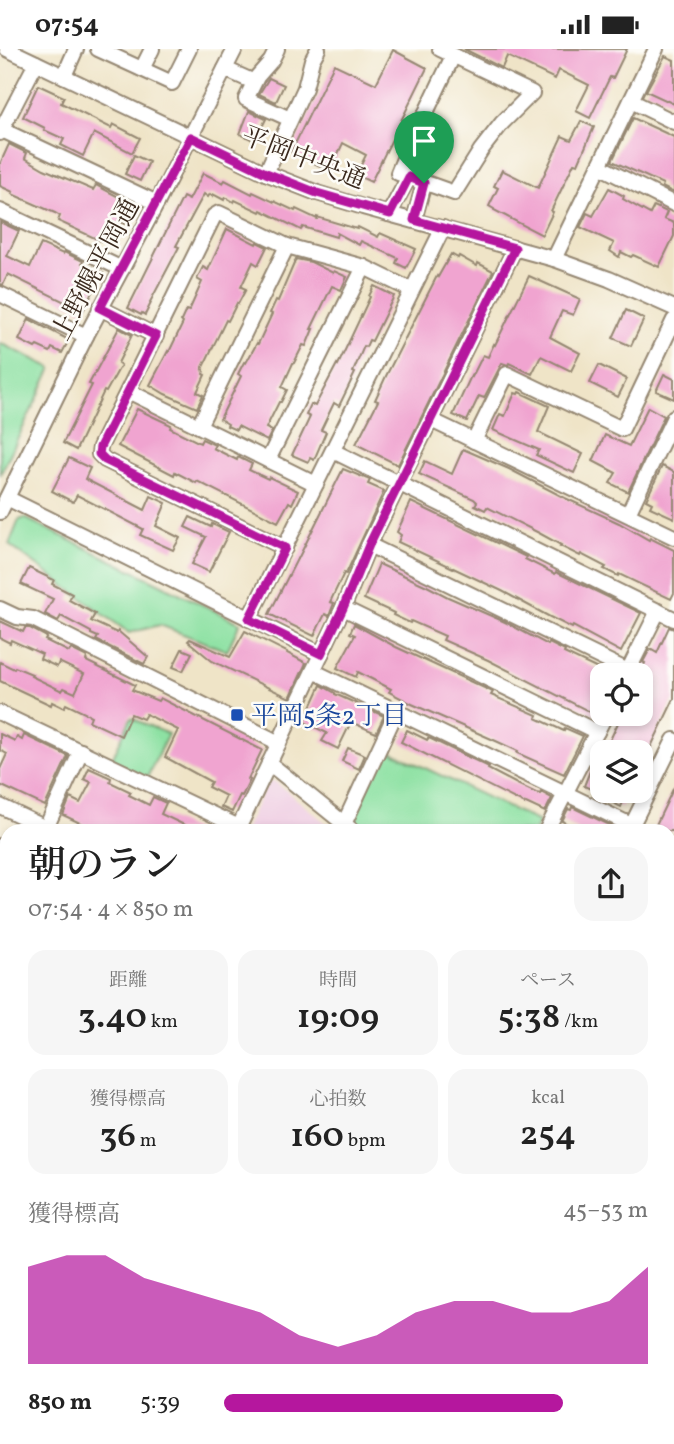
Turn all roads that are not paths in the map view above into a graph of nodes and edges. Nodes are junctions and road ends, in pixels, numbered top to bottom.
1 (7, 49) edge
2 (76, 49) edge
3 (98, 49) edge
4 (152, 49) edge
5 (189, 49) edge
6 (235, 49) edge
7 (277, 49) edge
8 (317, 49) edge
9 (656, 49) edge
10 (446, 52) edge
11 (36, 63) junction
12 (142, 69) junction
13 (225, 69) junction
14 (64, 76) junction
15 (254, 82) junction
16 (631, 101) junction
17 (290, 119) junction
18 (674, 122) edge
19 (1, 131) edge
20 (191, 137) junction
21 (599, 166) junction
22 (266, 173) junction
23 (409, 177) junction
24 (424, 183) junction
25 (157, 203) junction
26 (674, 204) edge
27 (0, 211) edge
28 (390, 214) junction
29 (414, 220) junction
30 (443, 228) junction
31 (287, 246) junction
32 (515, 248) junction
33 (554, 259) junction
34 (364, 267) junction
35 (122, 269) junction
36 (411, 290) junction
37 (0, 294) edge
38 (100, 308) junction
39 (674, 308) edge
40 (674, 320) edge
41 (86, 336) junction
42 (156, 336) junction
43 (128, 391) junction
44 (674, 417) edge
45 (431, 420) junction
46 (199, 426) junction
47 (474, 441) junction
48 (332, 451) junction
49 (268, 460) junction
50 (399, 483) junction
51 (316, 484) junction
52 (8, 498) junction
53 (0, 512) edge
54 (628, 514) junction
55 (674, 537) edge
56 (369, 545) junction
57 (285, 548) junction
58 (343, 608) junction
59 (0, 609) edge
60 (658, 611) junction
61 (249, 619) junction
62 (674, 619) edge
63 (321, 654) junction
64 (607, 663) edge
65 (632, 663) edge
66 (313, 671) junction
67 (397, 710) junction
68 (0, 713) edge
69 (600, 726) edge
70 (597, 733) junction
71 (674, 740) edge
72 (279, 743) junction
73 (81, 751) junction
74 (269, 763) junction
75 (566, 793) junction
76 (0, 806) edge
77 (37, 824) edge
78 (51, 824) edge
79 (228, 824) edge
80 (240, 824) edge
81 (344, 824) edge
82 (351, 824) edge
83 (550, 824) edge
84 (623, 824) edge
85 (632, 824) edge

1 - 11 street, 平岡中央通
2 - 14 street
3 - 12 street
4 - 12 street
5 - 12 street
6 - 13 street, 上野幌平岡通
7 - 15 street
8 - 17 street
9 - 16 street
10 - 23 street
10 - 24 street
11 - 14 street, 平岡中央通
11 - 19 street
13 - 15 street
13 - 20 street, 上野幌平岡通
14 - 20 street, 平岡中央通
15 - 17 street
16 - 18 street
16 - 21 street
17 - 22 street
19 - 25 street
20 - 22 street, 平岡中央通
20 - 25 street, 上野幌平岡通
21 - 26 street
21 - 33 street
22 - 28 street, 平岡中央通
23 - 24 street
23 - 28 street
24 - 29 street
25 - 35 street, 上野幌平岡通
27 - 35 street
28 - 29 street, 平岡中央通
29 - 30 street, 平岡中央通
30 - 32 street, 平岡中央通
30 - 36 street
31 - 34 street
31 - 42 street
31 - 46 street
32 - 33 street, 平岡中央通
32 - 45 street
33 - 39 street, 平岡中央通
34 - 36 street
34 - 49 street
35 - 38 street, 上野幌平岡通
36 - 48 street
37 - 41 street
38 - 41 street, 上野幌平岡通
38 - 42 street
40 - 47 street
41 - 52 street, 上野幌平岡通
42 - 43 street
43 - 46 street
43 - 57 street
44 - 54 street
45 - 47 street
45 - 50 street
46 - 49 street
47 - 54 street
48 - 50 street
48 - 51 street
49 - 51 street
50 - 56 street
50 - 60 street
51 - 57 street
52 - 53 street, 上野幌平岡通
52 - 61 street
54 - 55 street
56 - 58 street
56 - 64 street
57 - 61 street
58 - 63 street
58 - 70 street
59 - 72 street
60 - 62 street
60 - 65 street
61 - 63 street
63 - 66 street
66 - 67 street
66 - 72 street
67 - 75 street
67 - 82 street
68 - 73 street
69 - 70 street
70 - 75 street
71 - 85 street
72 - 74 street
73 - 78 street
73 - 79 street
74 - 80 street
74 - 81 street
75 - 83 street
75 - 84 street
76 - 77 street

